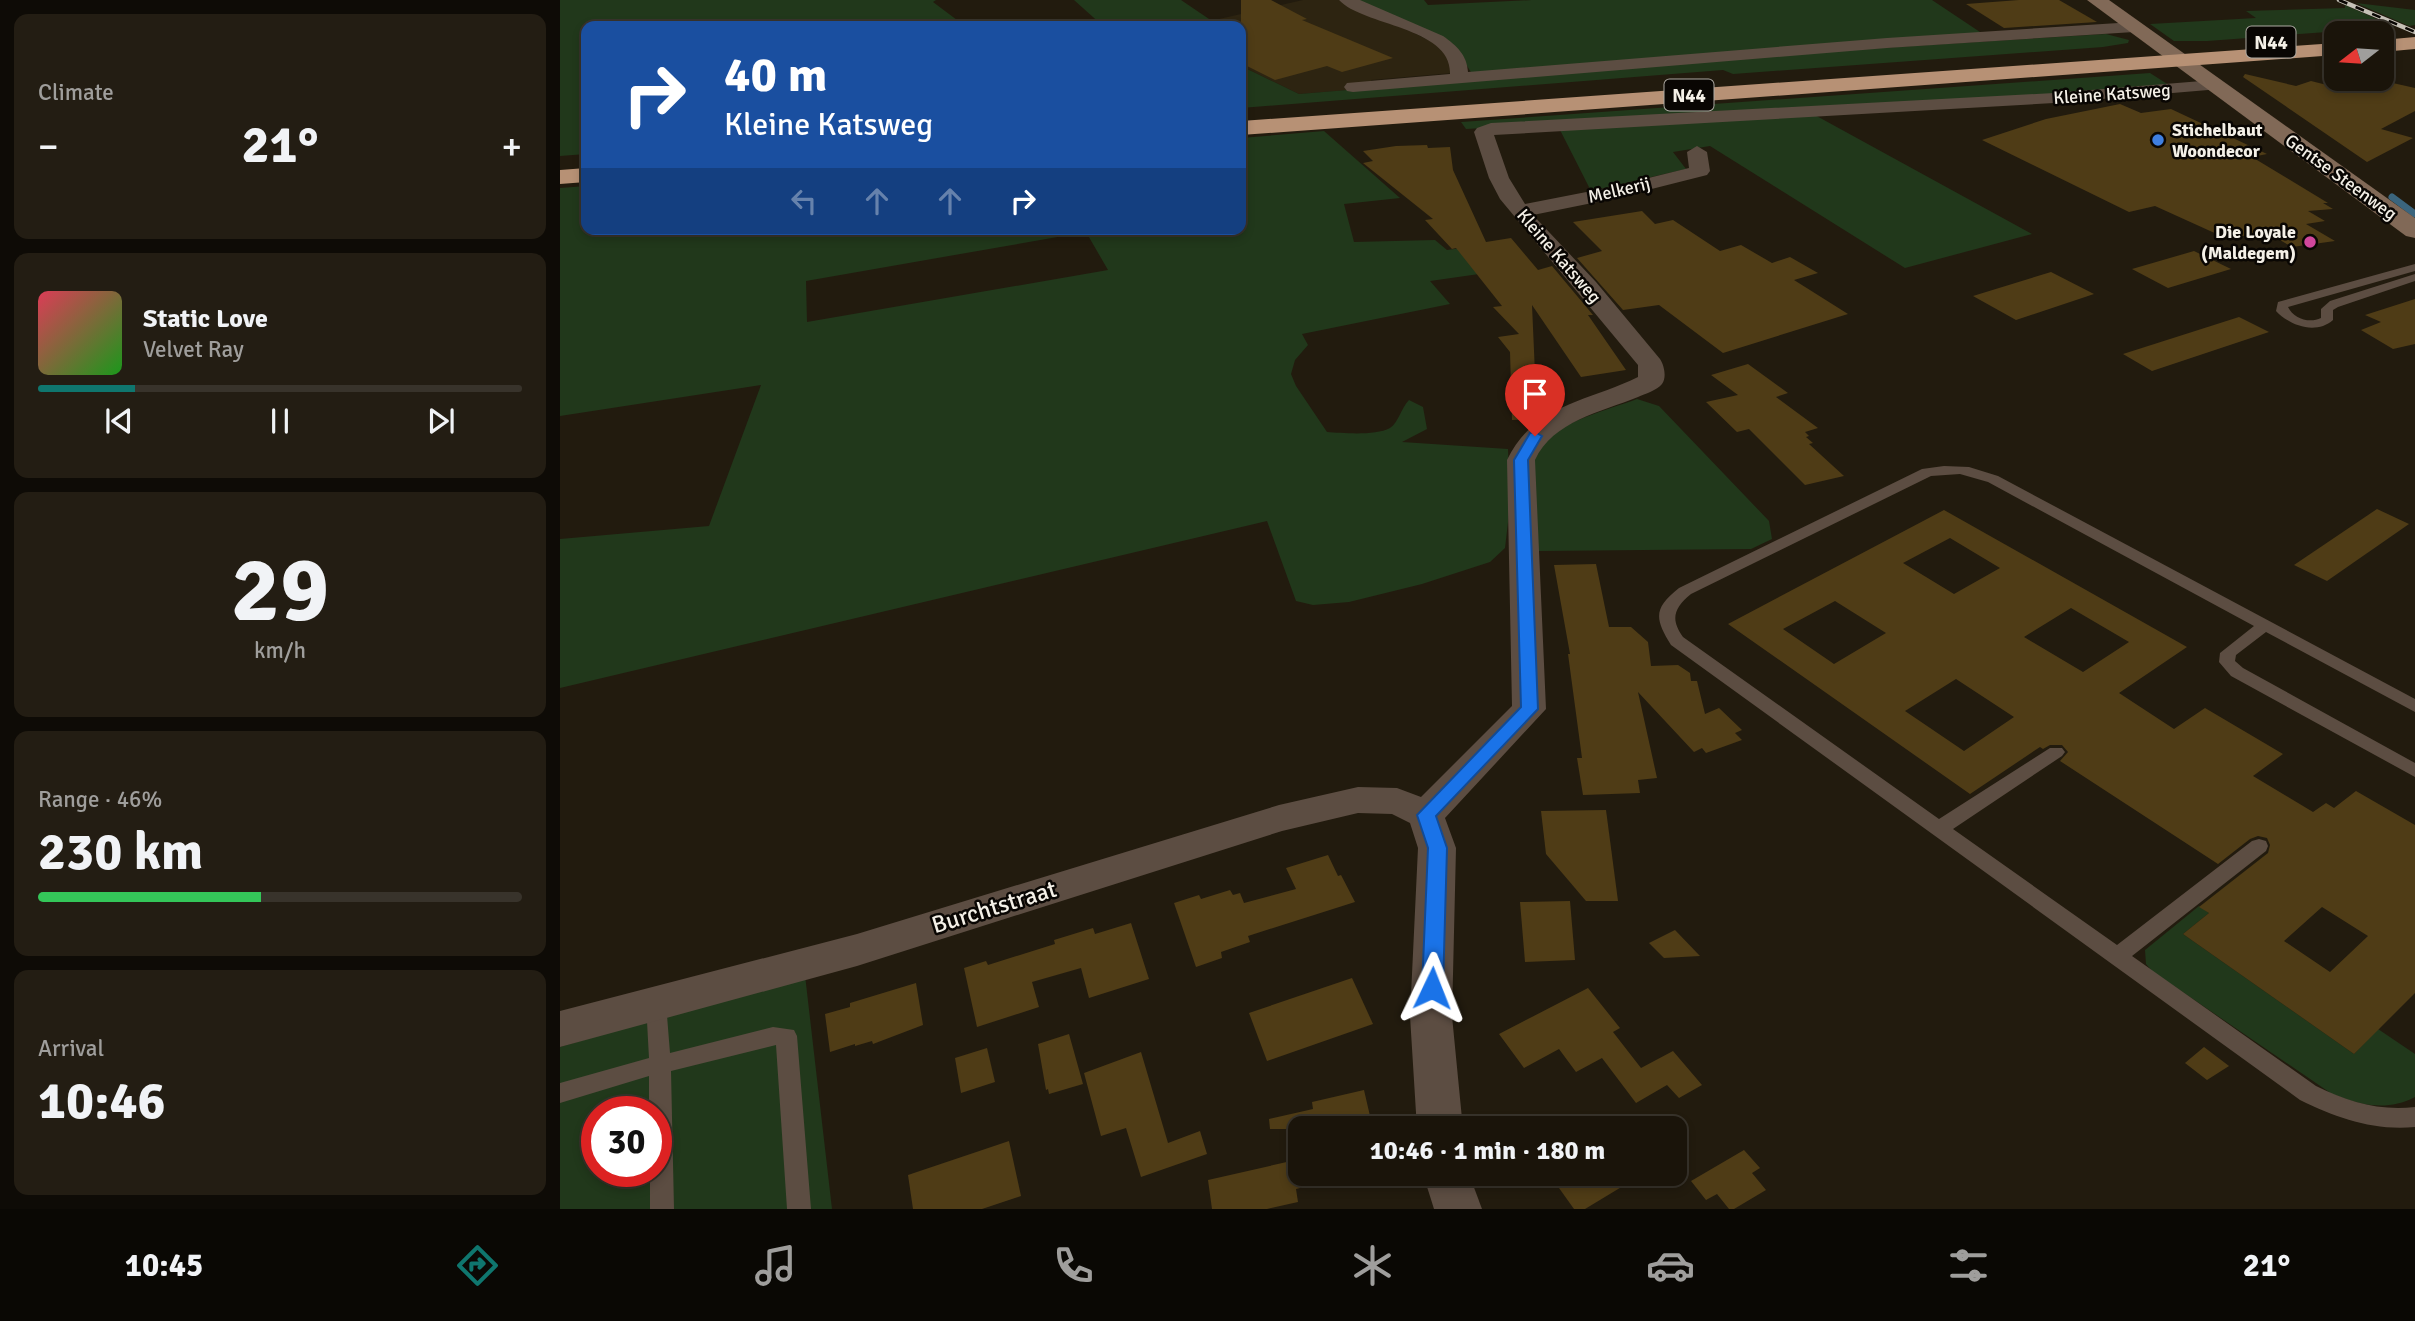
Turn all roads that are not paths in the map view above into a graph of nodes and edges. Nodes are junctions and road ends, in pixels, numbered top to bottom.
1 (1347, 0) edge
2 (2097, 0) edge
3 (2134, 27) junction
4 (2324, 38) edge
5 (2324, 49) edge
6 (2214, 52) junction
7 (2129, 58) junction
8 (1458, 80) junction
9 (2214, 85) junction
10 (1353, 87) dead end
11 (1246, 115) edge
12 (1246, 128) edge
13 (1697, 152) dead end
14 (581, 162) edge
15 (560, 164) edge
16 (581, 175) edge
17 (560, 177) edge
18 (1519, 211) junction
19 (2413, 227) edge
20 (2415, 267) edge
21 (2415, 277) edge
22 (2265, 625) junction
23 (2415, 706) edge
24 (2056, 751) dead end
25 (2415, 771) edge
26 (1426, 815) junction
27 (1937, 829) junction
28 (2259, 846) dead end
29 (2117, 957) junction
30 (656, 1003) junction
31 (560, 1029) edge
32 (660, 1066) junction
33 (560, 1093) edge
34 (1439, 1116) edge
35 (2415, 1117) edge
36 (1450, 1186) edge
37 (662, 1209) edge
38 (799, 1209) edge
39 (1458, 1209) edge

1 - 8 street
2 - 3 street, Gentse Steenweg
3 - 8 street
3 - 9 street, Gentse Steenweg
4 - 6 highway, N44
5 - 6 highway, N44
6 - 7 highway, N44
7 - 11 highway, N44
7 - 12 highway, N44
8 - 10 street
9 - 18 street, Kleine Katsweg
9 - 19 street, Gentse Steenweg
13 - 18 street, Melkerij
14 - 15 highway
16 - 17 highway
18 - 26 street, Kleine Katsweg
20 - 21 lane
22 - 23 lane
22 - 25 lane
22 - 27 lane
24 - 27 lane
26 - 30 street, Burchtstraat
26 - 34 street
27 - 29 lane
28 - 29 lane
29 - 35 lane
30 - 31 street, Burchtstraat
30 - 32 lane
32 - 33 lane
32 - 37 lane
32 - 38 lane
36 - 39 street

